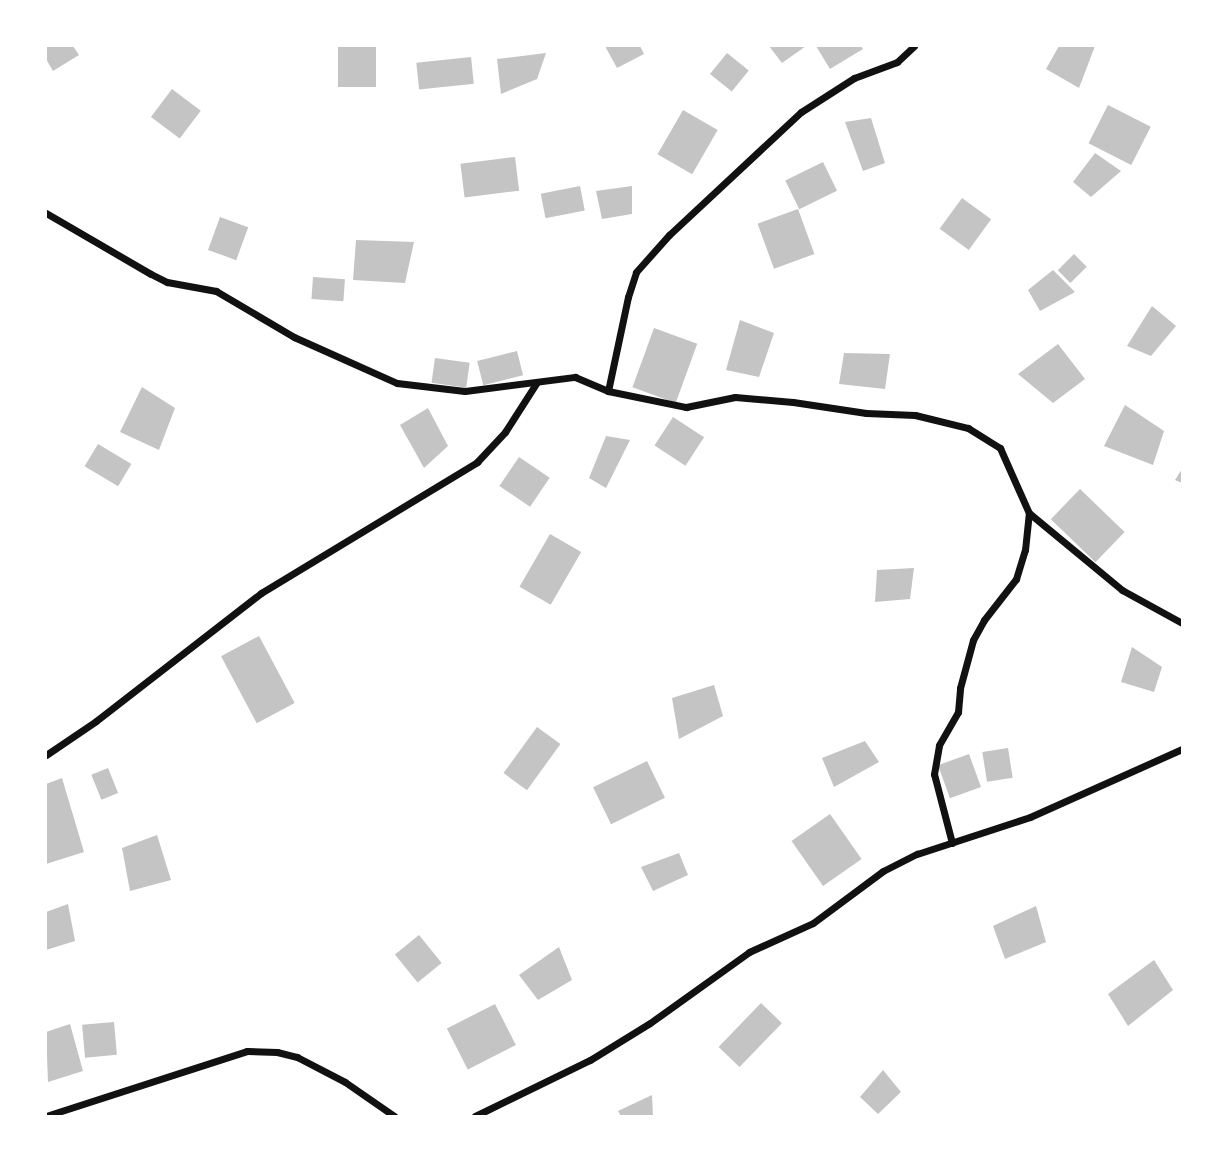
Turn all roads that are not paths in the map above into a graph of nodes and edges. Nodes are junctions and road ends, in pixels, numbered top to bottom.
1 (914, 46) edge
2 (46, 213) edge
3 (537, 382) junction
4 (608, 391) junction
5 (1030, 513) junction
6 (1182, 623) edge
7 (1182, 749) edge
8 (46, 755) edge
9 (952, 843) junction
10 (46, 1116) edge
11 (394, 1116) edge
12 (475, 1116) edge

1 - 4 street
2 - 3 street
3 - 4 street
3 - 8 street
4 - 5 street
5 - 6 street
5 - 9 street
7 - 9 street
9 - 12 street
10 - 11 street

